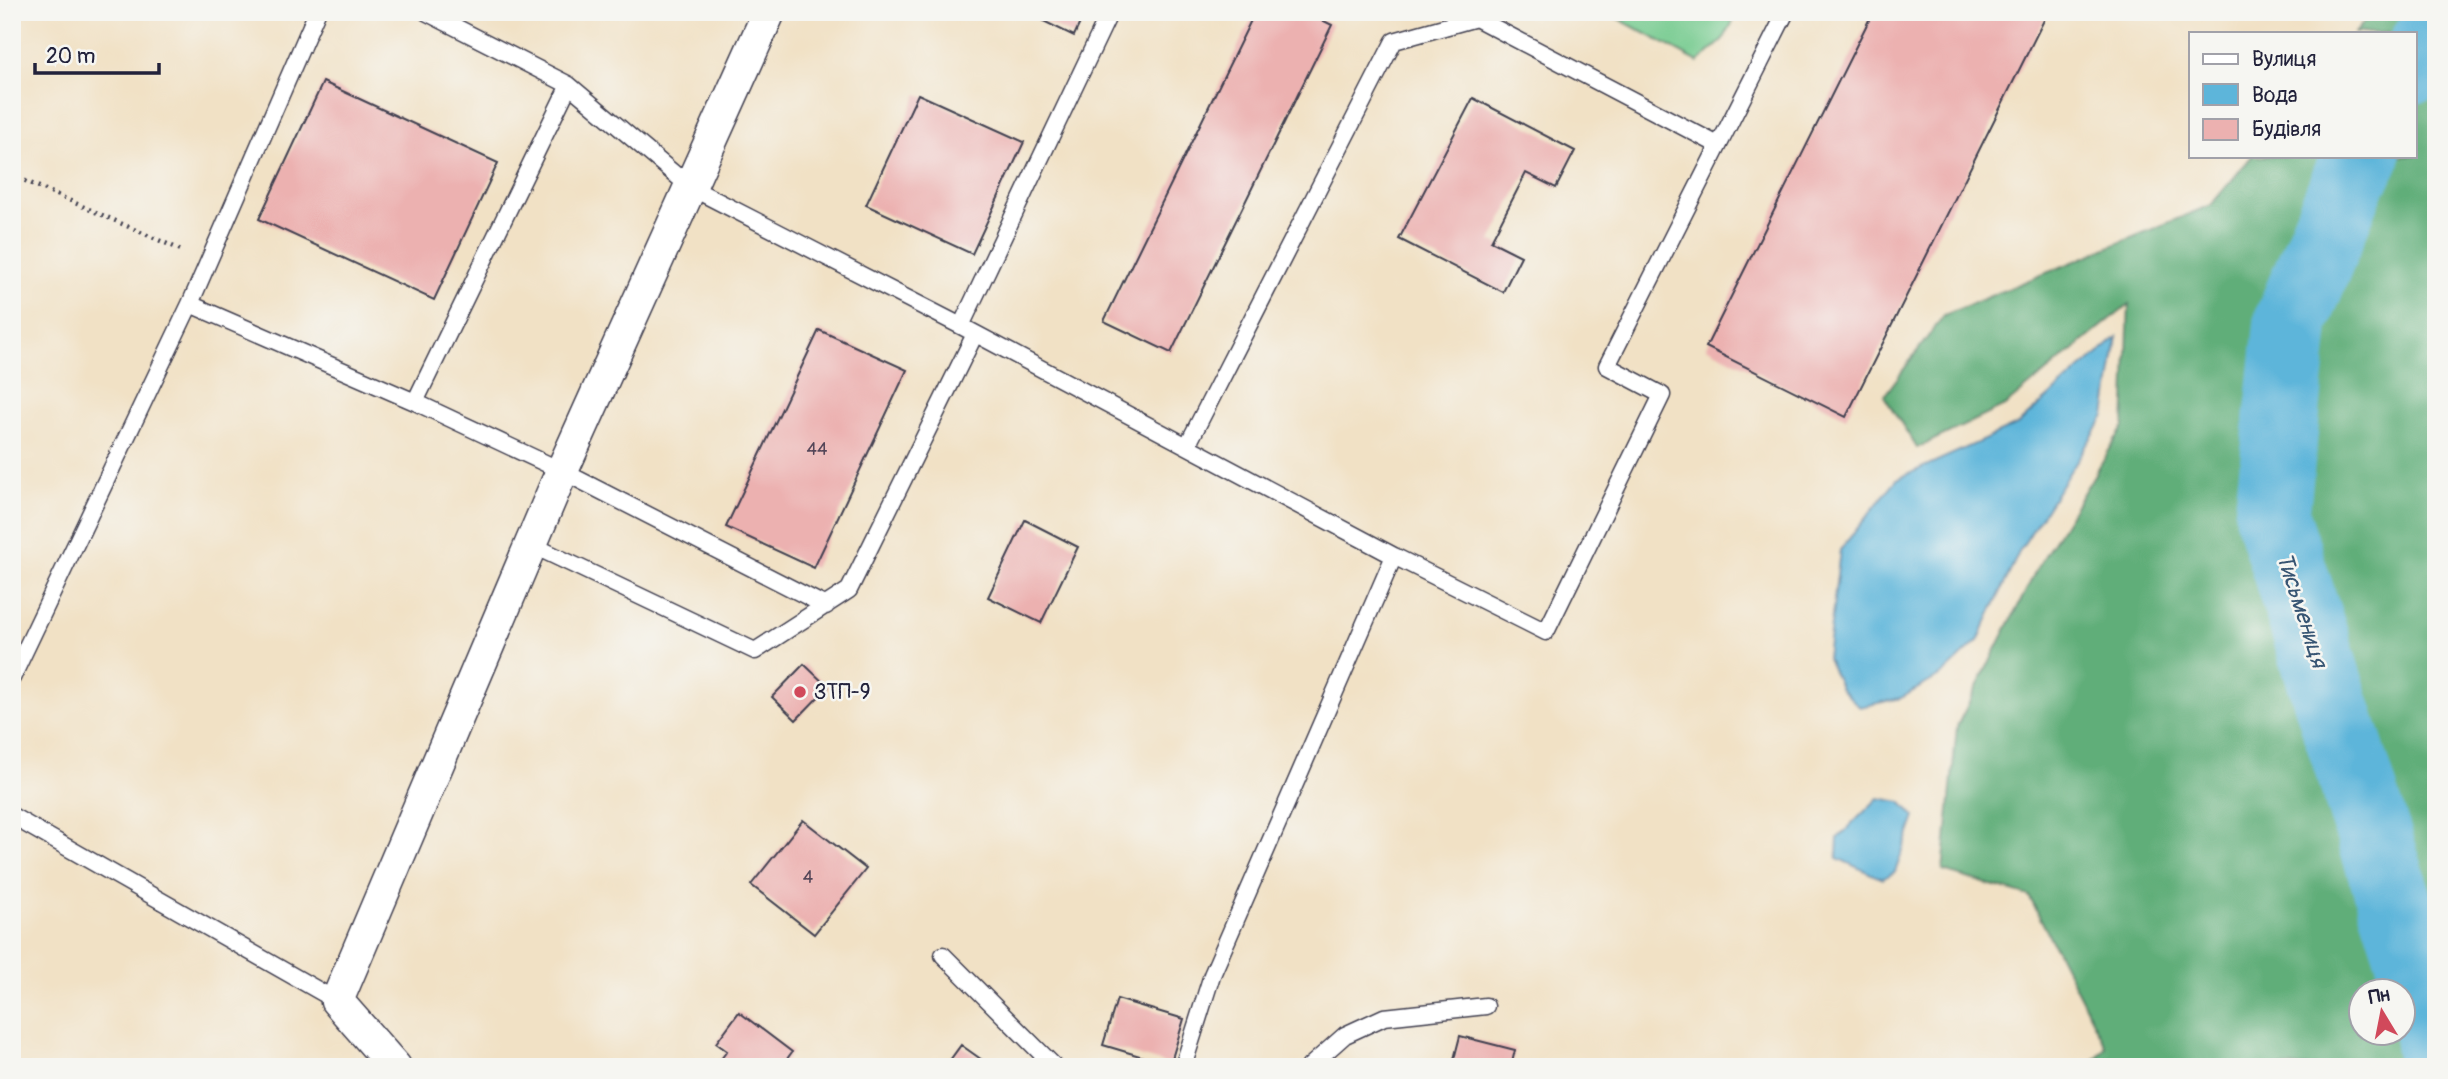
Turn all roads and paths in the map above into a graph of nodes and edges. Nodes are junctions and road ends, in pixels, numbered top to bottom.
1 (317, 12) edge
2 (426, 12) edge
3 (769, 12) edge
4 (1111, 12) edge
5 (1786, 12) edge
6 (1478, 15) edge
7 (569, 85) junction
8 (1718, 145) junction
9 (12, 175) edge
10 (690, 187) junction
11 (208, 262) junction
12 (190, 304) junction
13 (961, 326) junction
14 (975, 334) junction
15 (415, 402) junction
16 (1187, 446) junction
17 (562, 471) junction
18 (532, 545) junction
19 (1395, 556) junction
20 (826, 606) junction
21 (12, 677) edge
22 (12, 816) edge
23 (943, 954) dead end
24 (337, 1001) junction
25 (1486, 1006) dead end
26 (395, 1067) edge
27 (1055, 1067) edge
28 (1183, 1067) edge
29 (1309, 1067) edge

1 - 11 lane
2 - 7 lane
3 - 10 street
4 - 13 lane
5 - 8 lane
6 - 8 lane
6 - 16 lane
7 - 10 lane
7 - 15 lane
8 - 19 lane
9 - 11 path
10 - 13 lane
10 - 17 street
11 - 12 lane
12 - 15 lane
12 - 21 lane
13 - 14 lane
14 - 16 lane
14 - 20 lane
15 - 17 lane
16 - 19 lane
17 - 18 street
17 - 20 lane
18 - 20 lane
18 - 24 street
19 - 28 lane
22 - 24 lane
23 - 27 lane
24 - 26 street
25 - 29 lane

